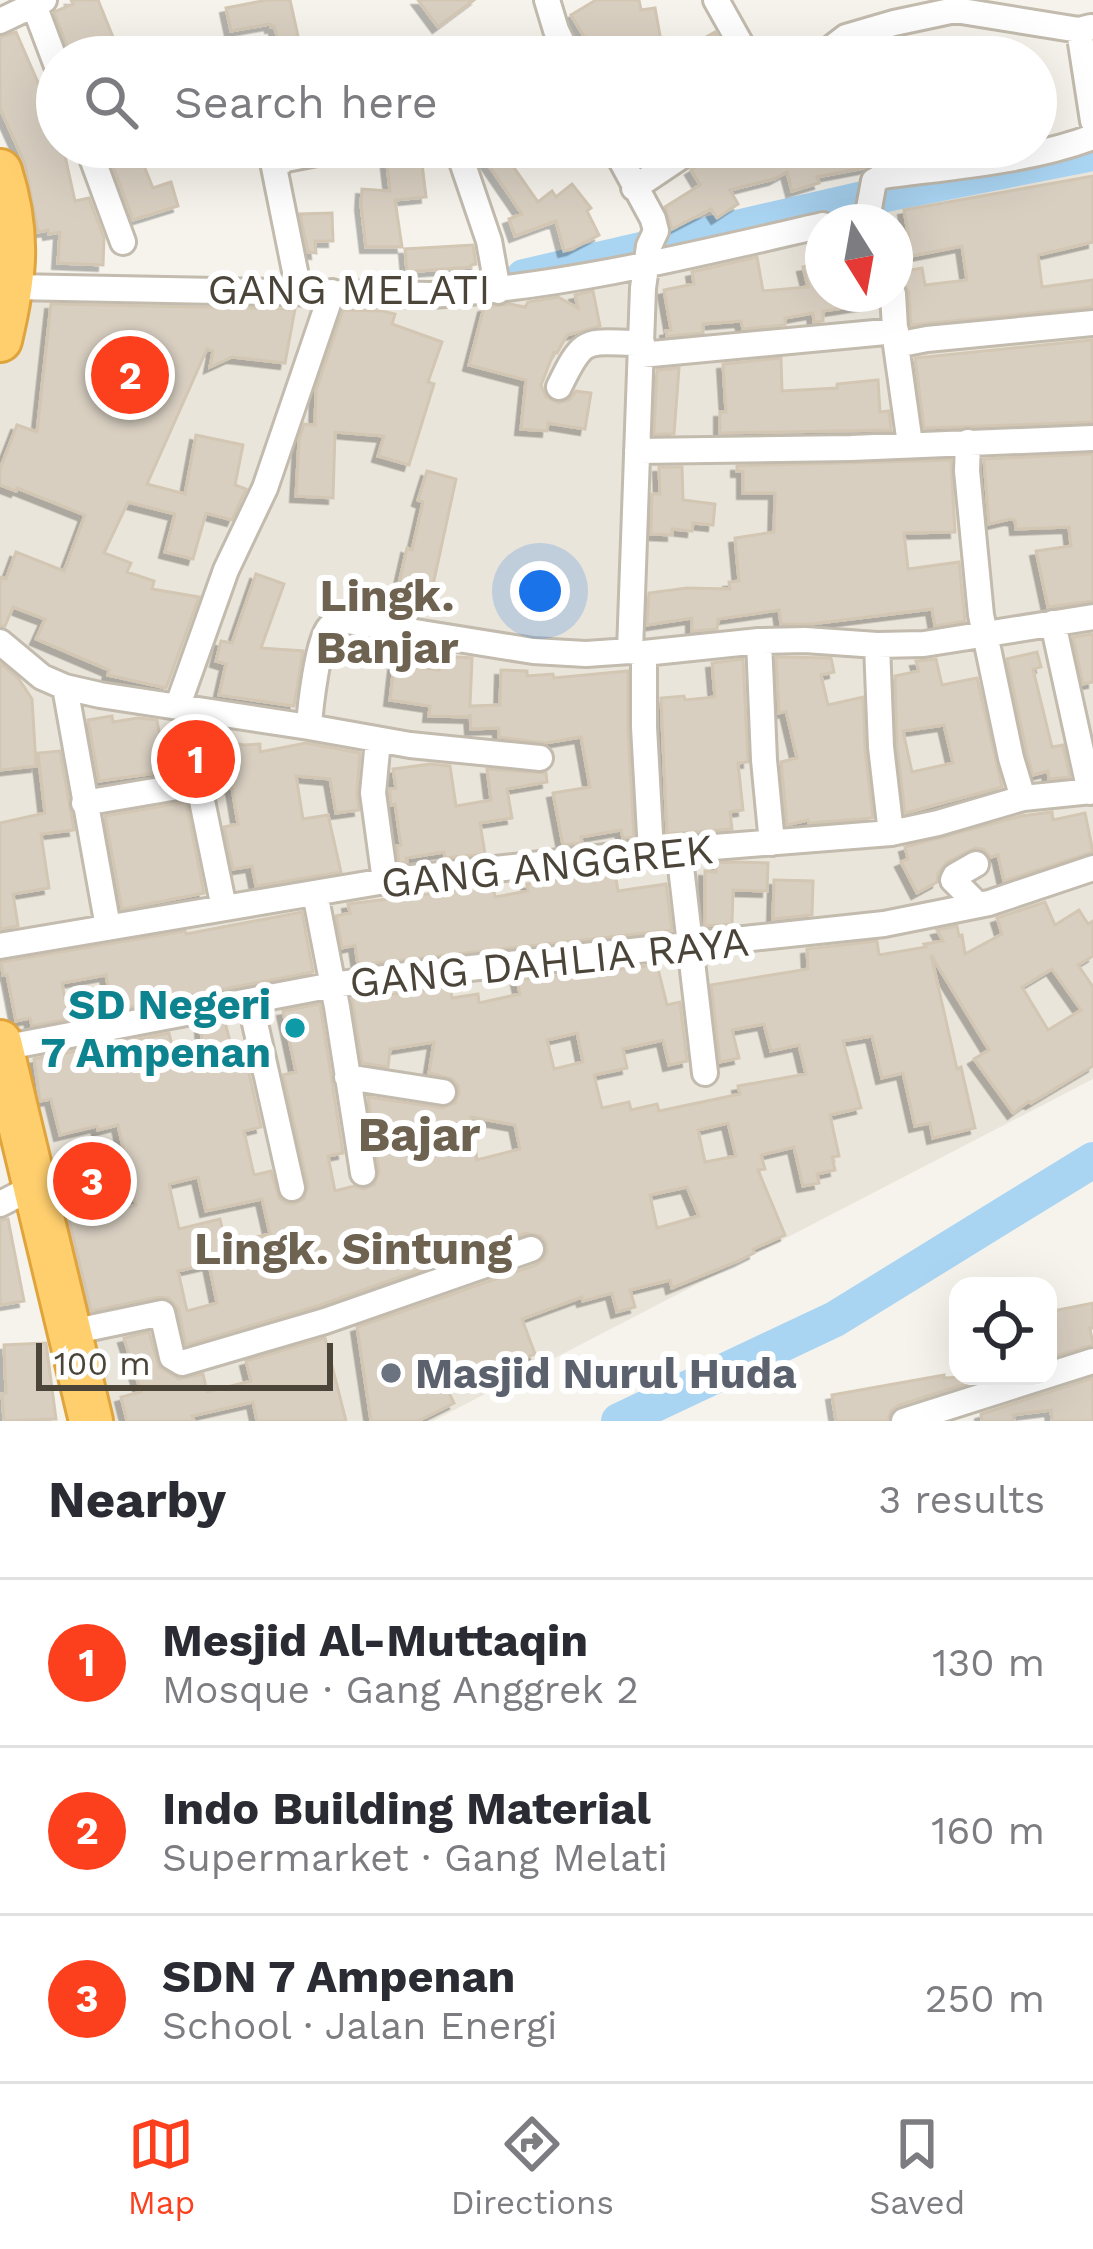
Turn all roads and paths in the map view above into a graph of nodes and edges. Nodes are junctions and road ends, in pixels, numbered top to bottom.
1 (547, 0) edge
2 (716, 0) edge
3 (39, 2) edge
4 (955, 5) edge
5 (0, 21) edge
6 (1086, 28) edge
7 (49, 36) edge
8 (559, 36) edge
9 (736, 36) edge
10 (849, 36) edge
11 (1093, 122) edge
12 (1093, 137) edge
13 (1057, 145) edge
14 (96, 168) edge
15 (274, 168) edge
16 (464, 168) edge
17 (624, 168) edge
18 (664, 168) edge
19 (938, 168) edge
20 (0, 171) edge
21 (634, 188) junction
22 (873, 204) edge
23 (805, 229) edge
24 (123, 242) dead end
25 (10, 250) edge
26 (647, 258) junction
27 (496, 280) junction
28 (299, 288) junction
29 (332, 292) junction
30 (894, 312) edge
31 (1093, 323) edge
32 (896, 338) junction
33 (0, 340) edge
34 (642, 350) junction
35 (559, 387) dead end
36 (1093, 438) edge
37 (968, 442) junction
38 (910, 444) junction
39 (638, 451) junction
40 (1093, 617) edge
41 (1053, 623) junction
42 (986, 633) junction
43 (758, 641) junction
44 (0, 642) edge
45 (877, 645) junction
46 (637, 652) junction
47 (65, 687) junction
48 (178, 705) junction
49 (309, 727) junction
50 (378, 740) junction
51 (540, 758) dead end
52 (1091, 791) edge
53 (1023, 798) junction
54 (84, 803) junction
55 (890, 833) junction
56 (772, 843) junction
57 (679, 850) junction
58 (651, 852) junction
59 (976, 864) dead end
60 (1093, 868) edge
61 (385, 881) junction
62 (315, 893) junction
63 (978, 905) junction
64 (224, 908) junction
65 (108, 927) junction
66 (690, 945) junction
67 (0, 946) edge
68 (333, 985) junction
69 (250, 1001) junction
70 (1, 1045) edge
71 (705, 1073) dead end
72 (347, 1077) junction
73 (443, 1092) dead end
74 (363, 1174) dead end
75 (292, 1188) dead end
76 (16, 1195) edge
77 (531, 1249) dead end
78 (71, 1332) junction
79 (1093, 1361) edge
80 (92, 1421) edge
81 (904, 1421) edge

1 - 8 street
2 - 9 street
3 - 5 street
3 - 7 street
4 - 6 street
4 - 10 street
6 - 11 street
12 - 13 street
14 - 24 street
15 - 28 street
16 - 27 street
17 - 21 street
18 - 21 street
19 - 22 street
20 - 25 highway
21 - 26 street
23 - 26 street, GANG MELATI
25 - 28 street, GANG MELATI
25 - 33 highway
26 - 27 street, GANG MELATI
26 - 34 street
27 - 29 street, GANG MELATI
28 - 29 street, GANG MELATI
29 - 48 street
30 - 32 street
31 - 32 street
32 - 34 street
32 - 38 street
34 - 35 street
34 - 39 street
36 - 37 street
37 - 38 street
37 - 42 street
38 - 39 street
39 - 46 street
40 - 41 street
41 - 42 street
41 - 52 street
42 - 45 street
42 - 53 street
43 - 45 street
43 - 46 street
43 - 56 street
44 - 47 street
45 - 55 street
46 - 49 street
46 - 58 street
47 - 48 street
47 - 54 street
48 - 49 street
49 - 50 street
50 - 51 street
50 - 61 street
52 - 53 street, GANG ANGGREK
53 - 55 street, GANG ANGGREK
54 - 64 street
54 - 65 street
55 - 56 street, GANG ANGGREK
56 - 57 street, GANG ANGGREK
57 - 58 street, GANG ANGGREK
57 - 66 street
58 - 61 street, GANG ANGGREK
59 - 63 street
60 - 63 street, GANG DAHLIA RAYA
61 - 62 street, GANG ANGGREK
62 - 64 street, GANG ANGGREK
62 - 68 street
63 - 66 street, GANG DAHLIA RAYA
64 - 65 street, GANG ANGGREK
65 - 67 street, GANG ANGGREK
66 - 68 street, GANG DAHLIA RAYA
66 - 71 street
68 - 69 street, GANG DAHLIA RAYA
68 - 72 street
69 - 70 street, GANG DAHLIA RAYA
69 - 75 street
70 - 76 highway
72 - 73 street
72 - 74 street
76 - 78 highway
77 - 78 street
78 - 80 highway
79 - 81 street

